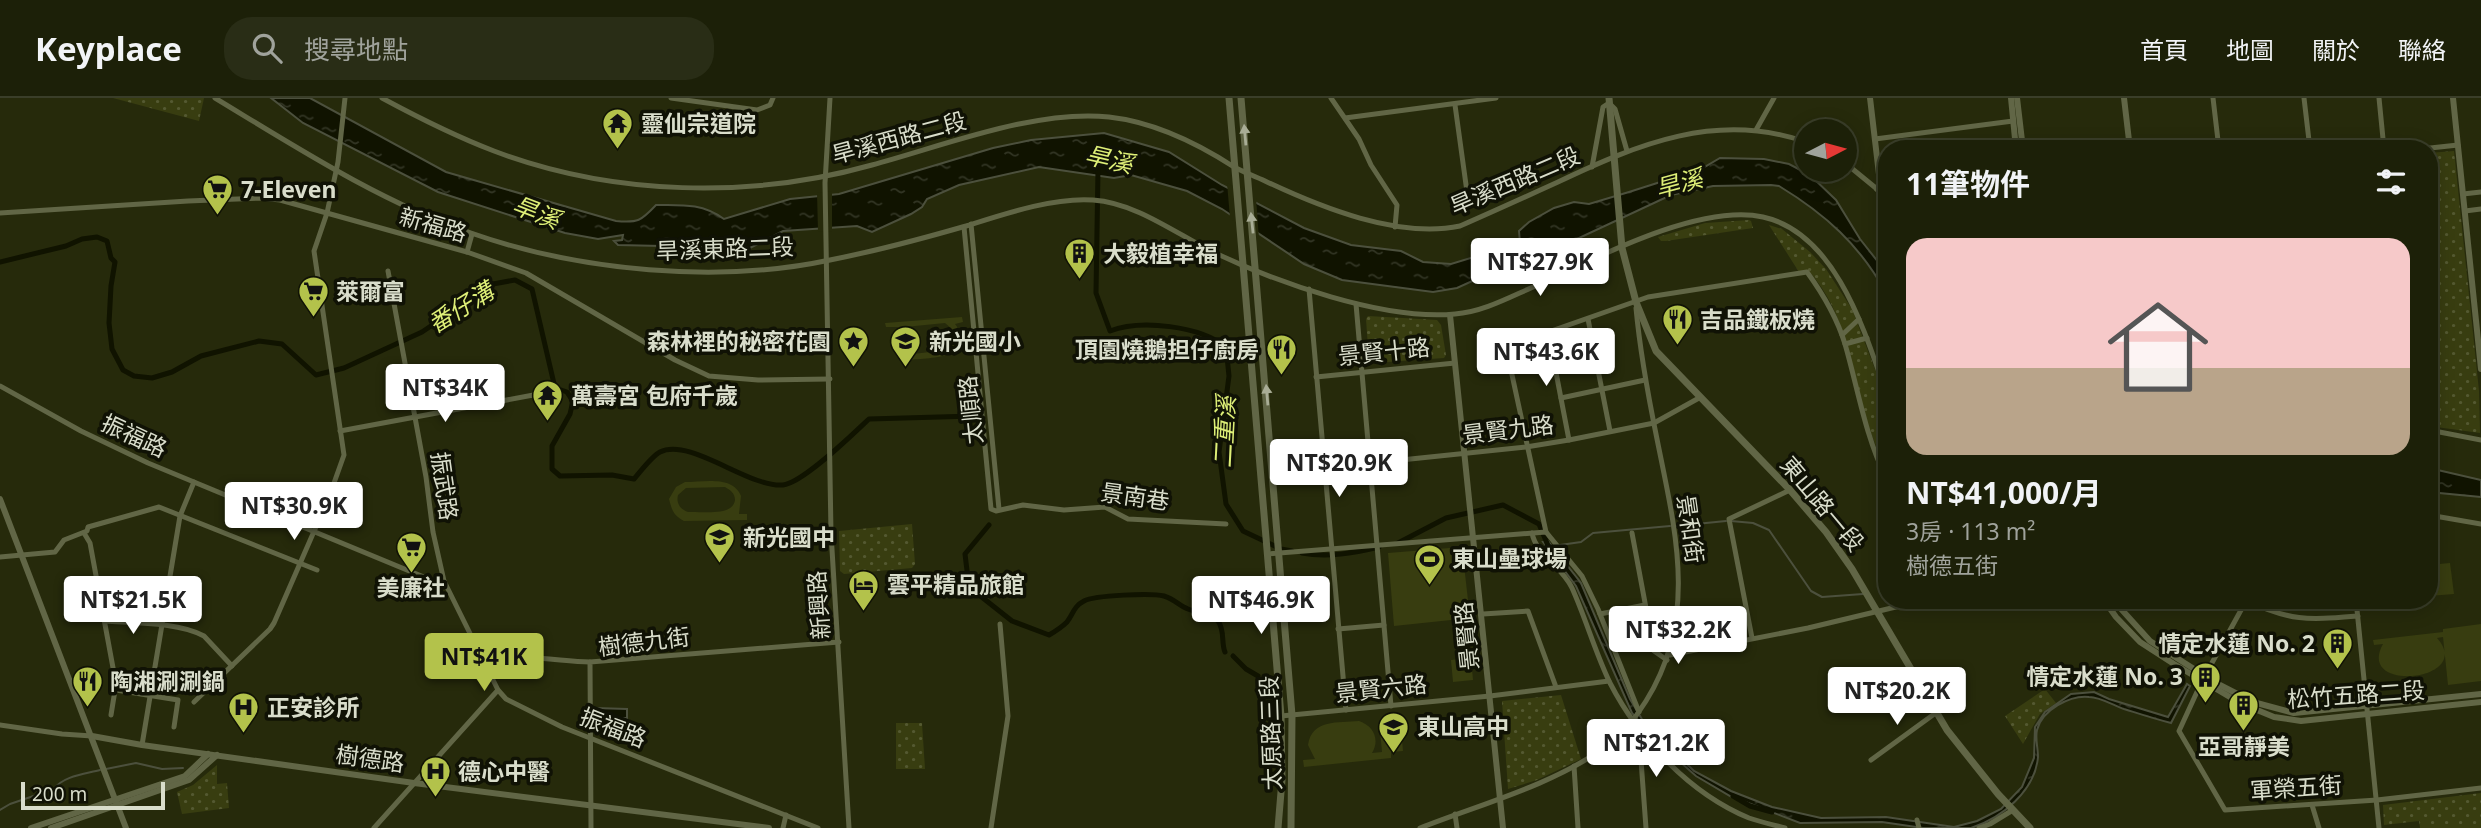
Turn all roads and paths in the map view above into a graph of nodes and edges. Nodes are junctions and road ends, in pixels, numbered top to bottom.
1 (215, 98) edge
2 (345, 98) edge
3 (382, 98) edge
4 (671, 98) edge
5 (773, 98) edge
6 (830, 98) edge
7 (1229, 98) edge
8 (1241, 98) edge
9 (1331, 98) edge
10 (1496, 98) edge
11 (1774, 98) edge
12 (1870, 98) edge
13 (2011, 98) edge
14 (2017, 98) edge
15 (2124, 98) edge
16 (2213, 98) edge
17 (2304, 98) edge
18 (2379, 98) edge
19 (2452, 98) edge
20 (1609, 100) edge
21 (1455, 105) junction
22 (1345, 118) junction
23 (2013, 121) junction
24 (1756, 130) junction
25 (1794, 139) edge
26 (1875, 139) junction
27 (2015, 140) edge
28 (2021, 140) edge
29 (2129, 140) edge
30 (2218, 140) edge
31 (2309, 140) edge
32 (2383, 140) edge
33 (2458, 145) junction
34 (2438, 147) edge
35 (1627, 151) junction
36 (1614, 157) junction
37 (337, 165) junction
38 (1878, 165) edge
39 (1592, 167) junction
40 (1235, 171) junction
41 (1247, 173) junction
42 (1857, 173) edge
43 (825, 176) junction
44 (1877, 189) edge
45 (1467, 192) dead end
46 (2481, 192) edge
47 (2463, 194) junction
48 (2481, 209) edge
49 (2465, 211) junction
50 (0, 213) edge
51 (327, 213) junction
52 (967, 225) junction
53 (1395, 227) junction
54 (472, 234) junction
55 (1622, 248) junction
56 (467, 253) junction
57 (827, 257) junction
58 (1250, 264) junction
59 (388, 271) dead end
60 (1309, 289) junction
61 (2477, 293) edge
62 (1636, 302) junction
63 (1356, 304) junction
64 (1450, 315) junction
65 (1588, 319) junction
66 (1859, 319) junction
67 (1548, 331) junction
68 (1842, 335) junction
69 (1867, 338) junction
70 (1845, 344) junction
71 (1656, 351) junction
72 (1640, 355) junction
73 (1455, 363) junction
74 (2481, 369) edge
75 (1878, 370) edge
76 (1362, 372) junction
77 (1316, 377) junction
78 (830, 379) junction
79 (1645, 380) junction
80 (0, 386) edge
81 (1601, 390) junction
82 (544, 393) dead end
83 (1561, 398) junction
84 (1699, 398) junction
85 (989, 415) junction
86 (415, 417) junction
87 (982, 422) junction
88 (1654, 423) junction
89 (340, 431) junction
90 (1610, 431) junction
91 (2438, 432) edge
92 (1569, 440) junction
93 (2481, 440) edge
94 (1526, 447) junction
95 (1464, 454) junction
96 (1878, 461) edge
97 (1370, 463) junction
98 (1324, 468) junction
99 (194, 482) junction
100 (1790, 490) junction
101 (0, 499) edge
102 (991, 509) joint
103 (999, 509) junction
104 (180, 516) junction
105 (2438, 517) edge
106 (1226, 524) dead end
107 (2481, 524) edge
108 (314, 530) junction
109 (1546, 532) junction
110 (84, 533) junction
111 (1532, 533) junction
112 (1632, 533) dead end
113 (1474, 536) junction
114 (1378, 544) junction
115 (1331, 548) junction
116 (1279, 553) junction
117 (1268, 554) junction
118 (21, 555) junction
119 (0, 557) edge
120 (299, 563) junction
121 (317, 570) dead end
122 (444, 581) junction
123 (1646, 606) junction
124 (1886, 609) edge
125 (2110, 609) edge
126 (2121, 609) edge
127 (2242, 609) edge
128 (2266, 609) edge
129 (2357, 609) edge
130 (1877, 611) junction
131 (1483, 614) junction
132 (1600, 614) junction
133 (2358, 616) junction
134 (105, 621) junction
135 (1000, 624) dead end
136 (1384, 625) junction
137 (163, 626) junction
138 (1710, 628) dead end
139 (1338, 629) junction
140 (1752, 638) junction
141 (839, 642) junction
142 (1713, 646) junction
143 (1668, 657) junction
144 (590, 662) junction
145 (485, 664) junction
146 (232, 666) junction
147 (2203, 678) junction
148 (1609, 681) junction
149 (1556, 687) junction
150 (116, 690) junction
151 (498, 691) junction
152 (2481, 694) edge
153 (150, 696) junction
154 (1490, 696) junction
155 (194, 702) dead end
156 (2481, 702) edge
157 (1391, 706) junction
158 (1346, 710) junction
159 (2367, 710) junction
160 (1937, 712) junction
161 (1639, 713) junction
162 (111, 715) dead end
163 (1292, 715) junction
164 (1281, 716) junction
165 (1632, 722) junction
166 (0, 725) edge
167 (174, 727) dead end
168 (1639, 732) junction
169 (92, 736) junction
170 (591, 737) junction
171 (142, 745) junction
172 (208, 754) junction
173 (217, 755) junction
174 (1871, 760) dead end
175 (1574, 766) junction
176 (414, 783) junction
177 (2481, 788) edge
178 (1500, 798) junction
179 (2377, 800) junction
180 (117, 802) junction
181 (590, 804) junction
182 (2312, 805) junction
183 (2013, 810) junction
184 (1455, 814) junction
185 (786, 815) junction
186 (1751, 818) junction
187 (715, 820) junction
188 (1917, 820) dead end
189 (1439, 821) junction
190 (31, 828) edge
191 (51, 828) edge
192 (126, 828) edge
193 (374, 828) edge
194 (591, 828) edge
195 (715, 828) edge
196 (769, 828) edge
197 (783, 828) edge
198 (818, 828) edge
199 (849, 828) edge
200 (991, 828) edge
201 (1278, 828) edge
202 (1291, 828) edge
203 (1420, 828) edge
204 (1440, 828) edge
205 (1457, 828) edge
206 (1503, 828) edge
207 (1578, 828) edge
208 (1646, 828) edge
209 (1751, 828) edge
210 (1785, 828) edge
211 (1919, 828) edge
212 (1979, 828) edge
213 (2030, 828) edge
214 (2319, 828) edge
215 (2379, 828) edge

1 - 37 street, 旱溪東路二段
2 - 37 street
3 - 43 street, 旱溪西路二段
4 - 5 street
6 - 43 street, 新興路
7 - 40 main road
41 -> 8 main road
9 - 22 street
10 - 21 street
11 - 24 street
12 - 26 street
13 - 23 street
14 - 28 street
15 - 29 street
16 - 30 street
17 - 31 street
18 - 32 street
19 - 33 street
20 - 35 street
20 - 36 main road
20 - 39 street
21 - 22 street
21 - 45 street
22 - 53 street
23 - 26 street
23 - 27 street
24 - 25 street, 旱溪西路二段
24 - 35 street, 旱溪西路二段
26 - 38 street
33 - 34 street
33 - 47 street
35 - 36 street, 旱溪西路二段
36 - 39 street, 旱溪西路二段
36 - 55 main road, 東山路一段
37 - 51 street
37 - 54 street, 旱溪東路二段
39 - 53 street, 旱溪西路二段
40 - 41 street, 旱溪西路二段
40 - 43 street, 旱溪西路二段
40 - 58 main road
41 - 53 street, 旱溪西路二段
58 -> 41 main road
42 - 44 street
43 - 57 street, 新興路
46 - 47 street
47 - 49 street
48 - 49 street
49 - 61 street
50 - 51 street, 新福路
51 - 56 street, 新福路
51 - 89 street
52 - 57 street, 旱溪東路二段
52 - 58 street, 旱溪東路二段
52 - 85 street, 太順路
52 - 87 street, 太順路
54 - 56 street
54 - 57 street, 旱溪東路二段
55 - 62 main road, 東山路一段
55 - 64 street, 旱溪東路二段
55 - 66 street, 旱溪東路二段
56 - 78 street, 新福路
57 - 78 street, 新興路
58 - 60 street, 旱溪東路二段
116 -> 58 main road, 太原路三段
58 - 117 main road, 太原路三段
59 - 86 street, 振武路
60 - 63 street, 旱溪東路二段
60 - 77 street
61 - 74 street
62 - 65 street
62 - 68 street
62 - 71 main road, 東山路一段
62 - 72 street, 景和街
63 - 64 street, 旱溪東路二段
63 - 76 street
64 - 73 street, 景賢路
65 - 67 street
65 - 81 street
66 - 68 street
66 - 69 street, 旱溪東路二段
67 - 83 street
67 - 94 street
68 - 70 street
69 - 70 street
69 - 75 street, 旱溪東路二段
70 - 96 street
71 - 72 street
71 - 84 main road, 東山路一段
72 - 79 street, 景和街
73 - 76 street, 景賢十路
73 - 95 street, 景賢路
76 - 77 street, 景賢十路
76 - 97 street
77 - 98 street
78 - 141 street, 新興路
79 - 81 street
79 - 88 street, 景和街
80 - 99 street, 振福路
81 - 83 street
81 - 90 street
82 - 86 street
83 - 92 street
84 - 88 street, 景賢九路
84 - 100 main road, 東山路一段
85 - 87 street
85 - 103 street, 太順路
86 - 89 street
86 - 122 street, 振武路
87 - 102 street, 太順路
88 - 90 street, 景賢九路
88 - 143 street, 景和街
89 - 108 street
90 - 92 street, 景賢九路
91 - 93 street
92 - 94 street, 景賢九路
94 - 95 street, 景賢九路
94 - 109 street
95 - 97 street, 景賢九路
95 - 113 street, 景賢路
97 - 98 street, 景賢九路
97 - 114 street
98 - 115 street
99 - 104 street
99 - 108 street, 振福路
100 - 130 main road, 東山路一段
100 - 140 street
101 - 118 street
102 - 103 street, 景南巷
103 - 106 street, 景南巷
104 - 110 street
104 - 120 street
104 - 137 street
105 - 107 street
108 - 120 street
108 - 122 street, 振福路
109 - 111 street
109 - 132 street
110 - 118 street
110 - 134 street
111 - 113 street
111 - 148 street
112 - 123 street
113 - 114 street
113 - 131 street, 景賢路
114 - 115 street
114 - 136 street
115 - 116 street
115 - 139 street
116 - 117 street
116 - 163 main road, 太原路三段
117 - 164 main road, 太原路三段
118 - 119 street
118 - 169 street
120 - 121 street
120 - 146 street
122 - 145 street
123 - 132 street
123 - 143 street
124 - 130 street
125 - 147 street, 松竹五路二段
126 - 147 street, 松竹五路二段
127 - 147 street, 軍榮五街
128 - 133 street
129 - 133 street
130 - 140 street
130 - 160 main road, 東山路一段
131 - 149 street
131 - 154 street, 景賢路
132 - 161 street
133 - 159 street
134 - 137 street
134 - 150 street
135 - 200 street
136 - 139 street
136 - 157 street
137 - 146 street
137 - 153 street
138 - 142 street
139 - 158 street
140 - 142 street
141 - 144 street, 樹德九街
141 - 199 street, 新興路
142 - 143 street
143 - 161 street, 景和街
144 - 145 street
144 - 170 street, 樹德九街
145 - 151 street
146 - 155 street
147 - 159 street, 松竹五路二段
147 - 182 street, 軍榮五街
148 - 149 street, 景賢六路
148 - 165 street
149 - 154 street, 景賢六路
150 - 153 street
150 - 162 street
151 - 170 street, 振福路
151 - 176 street
152 - 159 street, 松竹五路二段
153 - 167 street
153 - 171 street
154 - 157 street, 景賢六路
154 - 178 street, 景賢路
156 - 159 street, 松竹五路二段
157 - 158 street, 景賢六路
158 - 163 street, 景賢六路
159 - 179 street
160 - 174 street
160 - 183 main road, 東山路一段
161 - 165 street, 景和街
163 - 164 street, 景賢六路
163 - 202 main road, 太原路三段
164 - 201 main road, 太原路三段
165 - 168 street
165 - 175 street, 景和街
166 - 169 street
168 - 186 street
168 - 208 street
169 - 171 street, 樹德路
169 - 180 street
170 - 181 street, 樹德九街
170 - 185 street, 振福路
171 - 172 street, 樹德路
172 - 173 street, 樹德路
172 - 180 street
173 - 176 street, 樹德路
173 - 180 street
175 - 178 street, 景和街
175 - 207 street
176 - 181 street, 樹德路
176 - 193 street
177 - 179 street, 軍榮五街
178 - 184 street, 景和街
178 - 206 street, 景賢路
179 - 182 street, 軍榮五街
179 - 215 street
180 - 190 street
180 - 191 street
180 - 192 street
181 - 187 street, 樹德路
181 - 194 street, 樹德九街
182 - 214 street
183 - 212 street
183 - 213 main road, 東山路一段
184 - 189 street, 景和街
184 - 205 street
185 - 197 street
185 - 198 street, 振福路
186 - 209 street
186 - 210 street
187 - 195 street
187 - 196 street, 樹德路
188 - 211 street
189 - 203 street, 景和街
189 - 204 street

